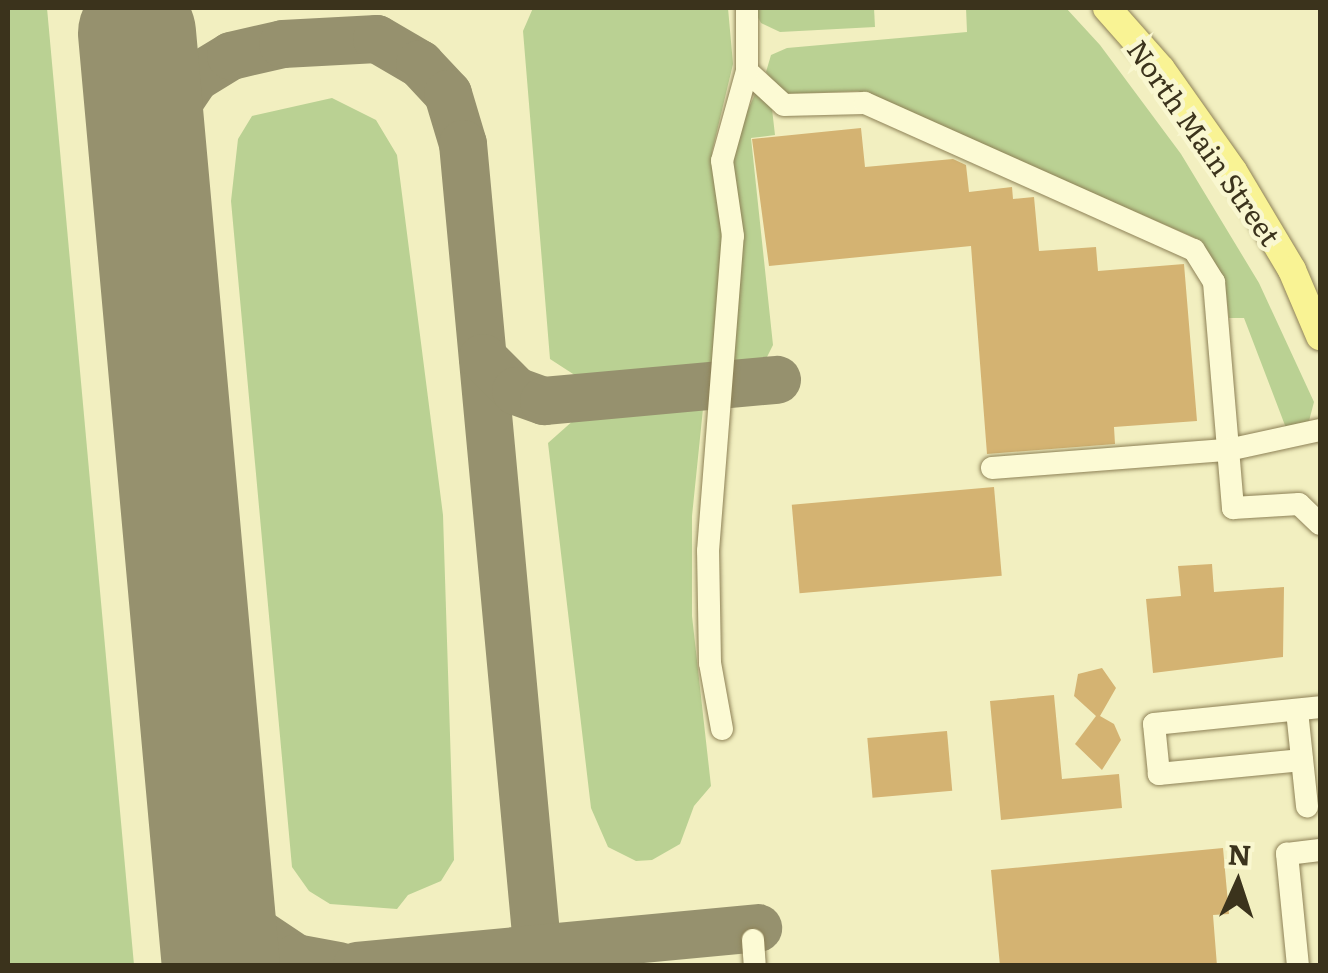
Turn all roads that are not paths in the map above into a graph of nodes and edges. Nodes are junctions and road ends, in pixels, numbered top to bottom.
1 (746, 8) edge
2 (1107, 8) edge
3 (747, 72) junction
4 (1320, 336) edge
5 (1320, 430) edge
6 (1228, 450) junction
7 (992, 468) dead end
8 (1320, 524) edge
9 (1309, 709) edge
10 (722, 729) dead end
11 (1302, 760) junction
12 (1306, 806) dead end
13 (1320, 850) edge
14 (753, 940) dead end
15 (755, 966) edge
16 (1298, 966) edge

1 - 3 lane
2 - 4 main road, North Main Street
3 - 6 lane
3 - 10 lane
5 - 6 lane
6 - 7 lane
6 - 8 lane
9 - 11 lane
9 - 11 lane
11 - 12 lane
13 - 16 lane
14 - 15 lane

